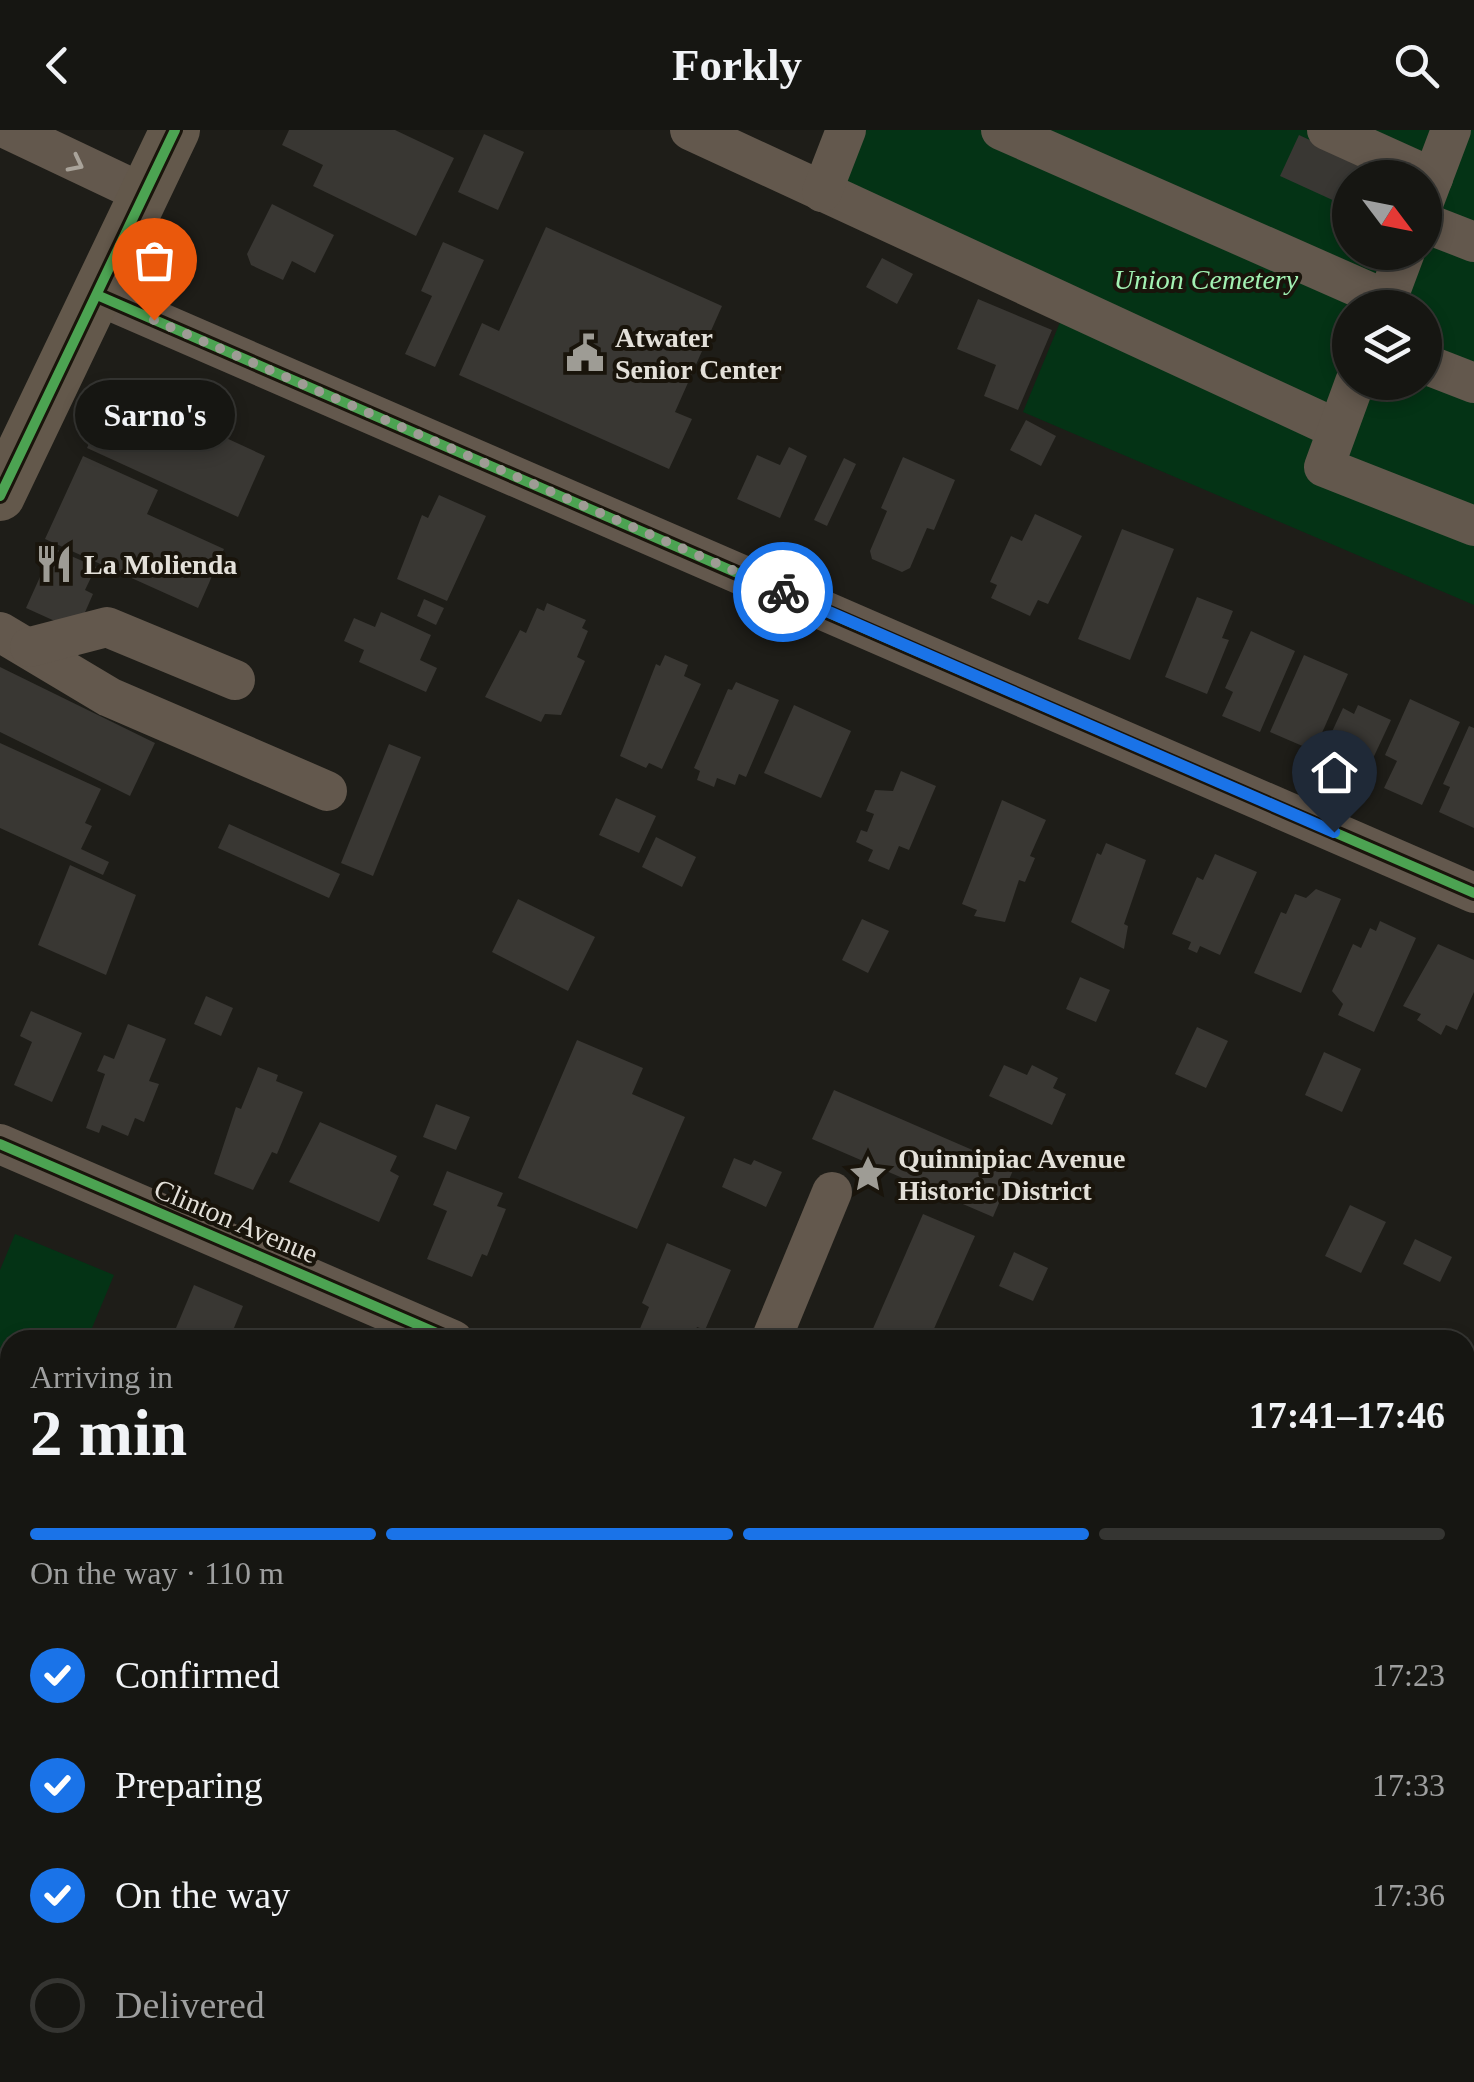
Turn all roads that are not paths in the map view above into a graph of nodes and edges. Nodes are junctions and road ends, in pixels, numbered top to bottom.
1 (8, 130) edge
2 (174, 130) edge
3 (690, 130) edge
4 (846, 130) edge
5 (1001, 130) edge
6 (1327, 130) edge
7 (1450, 130) edge
8 (1380, 160) edge
9 (1439, 160) edge
10 (822, 192) junction
11 (144, 194) junction
12 (1442, 230) edge
13 (1474, 242) edge
14 (1354, 290) edge
15 (97, 295) junction
16 (1442, 371) edge
17 (1474, 383) edge
18 (1349, 400) edge
19 (1338, 429) junction
20 (0, 496) edge
21 (1474, 526) edge
22 (15, 640) edge
23 (235, 680) dead end
24 (327, 791) dead end
25 (1474, 893) edge
26 (0, 1144) edge
27 (832, 1192) dead end
28 (430, 1330) edge
29 (775, 1330) edge

1 -> 11 street
2 - 11 main road
3 - 10 street
4 - 10 street
5 - 14 street
6 - 8 street
7 - 9 street
10 - 19 street
11 - 15 main road
12 - 13 street
15 - 20 main road
15 - 25 street
16 - 17 street
18 - 19 street
19 - 21 street
22 - 23 street
22 - 24 street
26 - 28 street, Clinton Avenue
27 - 29 street

